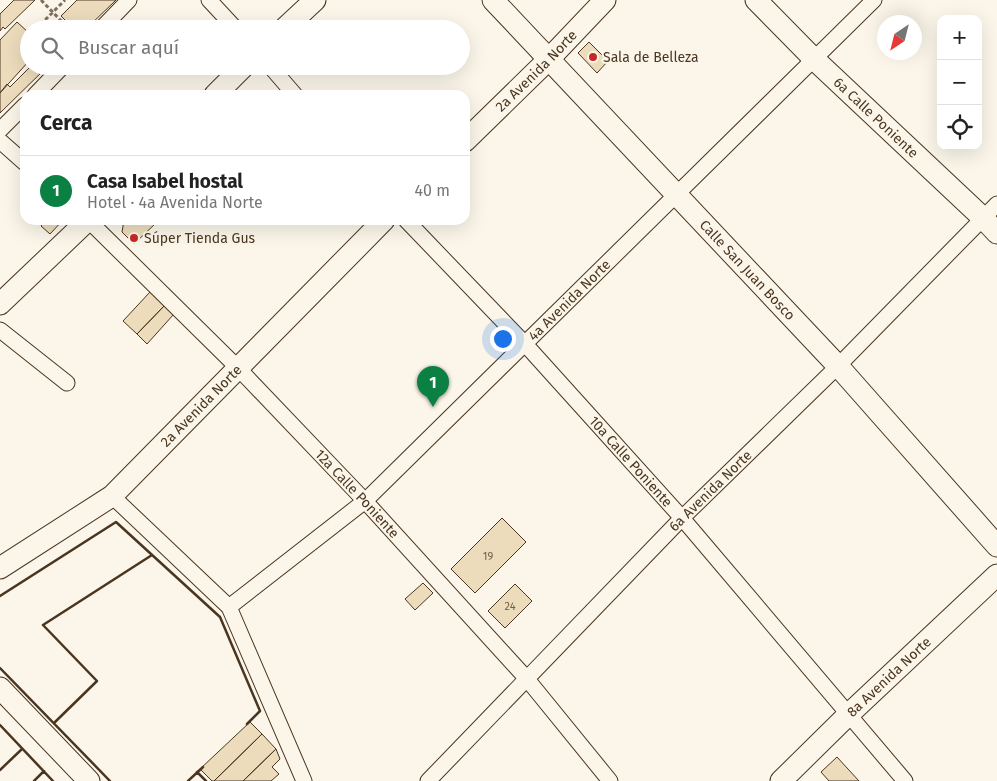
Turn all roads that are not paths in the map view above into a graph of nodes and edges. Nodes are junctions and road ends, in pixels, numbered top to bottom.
1 (129, 0) edge
2 (209, 0) edge
3 (315, 0) edge
4 (493, 0) edge
5 (605, 0) edge
6 (756, 0) edge
7 (874, 0) edge
8 (110, 20) edge
9 (228, 20) edge
10 (294, 20) edge
11 (548, 60) junction
12 (815, 60) junction
13 (54, 75) edge
14 (235, 75) edge
15 (278, 75) edge
16 (40, 90) edge
17 (220, 90) edge
18 (291, 90) edge
19 (20, 110) edge
20 (0, 130) edge
21 (470, 136) edge
22 (0, 141) edge
23 (20, 159) edge
24 (676, 193) junction
25 (992, 218) edge
26 (83, 225) edge
27 (93, 225) edge
28 (379, 225) edge
29 (411, 225) edge
30 (0, 304) edge
31 (0, 330) edge
32 (525, 344) junction
33 (838, 366) junction
34 (238, 368) junction
35 (67, 383) dead end
36 (112, 496) junction
37 (365, 501) junction
38 (682, 518) junction
39 (997, 546) edge
40 (0, 568) edge
41 (997, 575) edge
42 (229, 607) junction
43 (527, 679) junction
44 (0, 688) edge
45 (848, 715) junction
46 (90, 781) edge
47 (304, 781) edge
48 (428, 781) edge
49 (610, 781) edge
50 (781, 781) edge
51 (904, 781) edge

1 - 8 street
2 - 9 street
3 - 10 street
4 - 11 street, Calle San Juan Bosco
5 - 11 street, 2a Avenida Norte
6 - 12 street, 6a Calle Poniente
7 - 12 street, 4a Avenida Norte
11 - 21 street, 2a Avenida Norte
11 - 24 street, Calle San Juan Bosco
12 - 24 street, 4a Avenida Norte
12 - 25 street, 6a Calle Poniente
13 - 16 street
14 - 17 street
15 - 18 street
19 - 20 street
22 - 23 street
24 - 32 street, 4a Avenida Norte
24 - 33 street, Calle San Juan Bosco
25 - 33 street, 6a Avenida Norte
26 - 30 street
27 - 34 street, 12a Calle Poniente
28 - 34 street, 2a Avenida Norte
29 - 32 street, 10a Calle Poniente
31 - 35 street
32 - 37 street, 4a Avenida Norte
32 - 38 street, 10a Calle Poniente
33 - 38 street, 6a Avenida Norte
33 - 39 street, Calle San Juan Bosco
34 - 36 street, 2a Avenida Norte
34 - 37 street, 12a Calle Poniente
36 - 40 street, 2a Avenida Norte
36 - 42 street
37 - 42 street, 4a Avenida Norte
37 - 43 street, 12a Calle Poniente
38 - 43 street, 6a Avenida Norte
38 - 45 street, 10a Calle Poniente
41 - 45 street, 8a Avenida Norte
42 - 47 street
43 - 48 street, 6a Avenida Norte
43 - 49 street, 12a Calle Poniente
44 - 46 street
45 - 50 street, 8a Avenida Norte
45 - 51 street, 10a Calle Poniente

